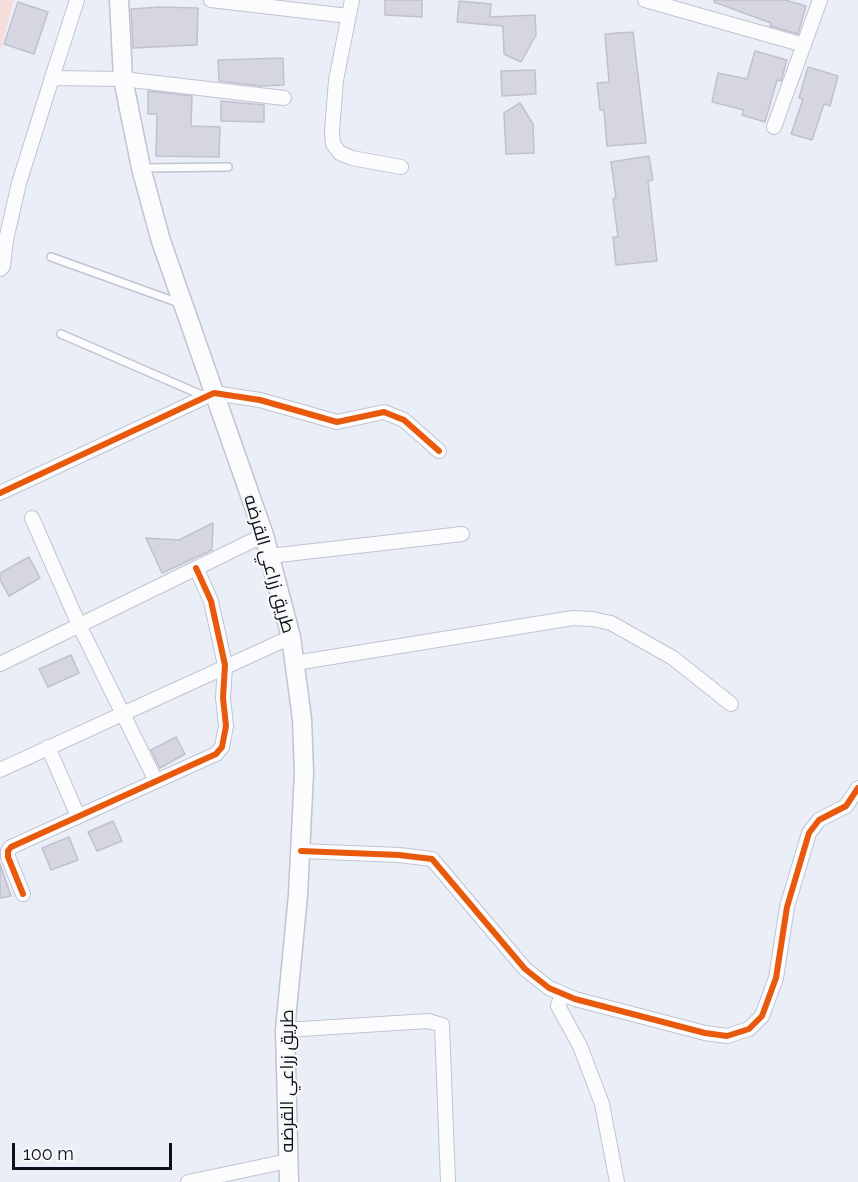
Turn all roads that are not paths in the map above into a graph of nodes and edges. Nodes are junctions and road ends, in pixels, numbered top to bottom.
1 (77, 0) edge
2 (118, 0) edge
3 (211, 0) edge
4 (352, 0) edge
5 (645, 0) edge
6 (820, 0) edge
7 (275, 4) edge
8 (348, 16) junction
9 (804, 45) junction
10 (52, 78) junction
11 (123, 79) junction
12 (284, 98) dead end
13 (774, 127) dead end
14 (401, 167) dead end
15 (141, 168) junction
16 (228, 168) dead end
17 (51, 257) dead end
18 (0, 269) edge
19 (183, 304) junction
20 (61, 334) dead end
21 (209, 394) junction
22 (439, 451) dead end
23 (0, 493) edge
24 (32, 518) dead end
25 (462, 534) dead end
26 (264, 535) junction
27 (270, 556) junction
28 (196, 568) junction
29 (80, 625) junction
30 (291, 637) junction
31 (295, 663) junction
32 (0, 664) edge
33 (225, 665) junction
34 (730, 704) dead end
35 (123, 713) junction
36 (48, 747) junction
37 (0, 770) edge
38 (156, 781) junction
39 (858, 788) edge
40 (78, 816) junction
41 (301, 851) junction
42 (23, 894) dead end
43 (562, 995) junction
44 (285, 1030) junction
45 (288, 1161) junction
46 (188, 1182) edge
47 (289, 1182) edge
48 (448, 1182) edge
49 (617, 1182) edge

1 - 10 street
2 - 11 main road, طريق زراعي القرضه
3 - 7 street
4 - 8 street
5 - 9 street
6 - 9 street
7 - 8 street
8 - 14 street
9 - 13 street
10 - 11 street
10 - 18 street
11 - 12 street
11 - 15 main road, طريق زراعي القرضه
15 - 16 lane
15 - 19 main road, طريق زراعي القرضه
17 - 19 lane
19 - 21 main road, طريق زراعي القرضه
20 - 21 lane
21 - 22 street
21 - 23 street
21 - 26 main road, طريق زراعي القرضه
24 - 29 street
25 - 27 street
26 - 27 main road, طريق زراعي القرضه
26 - 28 street
27 - 30 main road, طريق زراعي القرضه
28 - 29 street
28 - 33 street
29 - 32 street
29 - 35 street
30 - 31 main road, طريق زراعي القرضه
30 - 33 street
31 - 34 street
31 - 41 main road, طريق زراعي القرضه
33 - 35 street
33 - 38 street
35 - 36 street
35 - 38 street
36 - 37 street
36 - 40 street
38 - 40 street
39 - 43 street
40 - 42 street
41 - 43 street
41 - 44 main road, طريق زراعي القرضه
43 - 49 street
44 - 45 main road, طريق زراعي القرضه
44 - 48 street
45 - 46 street
45 - 47 main road, طريق زراعي القرضه

